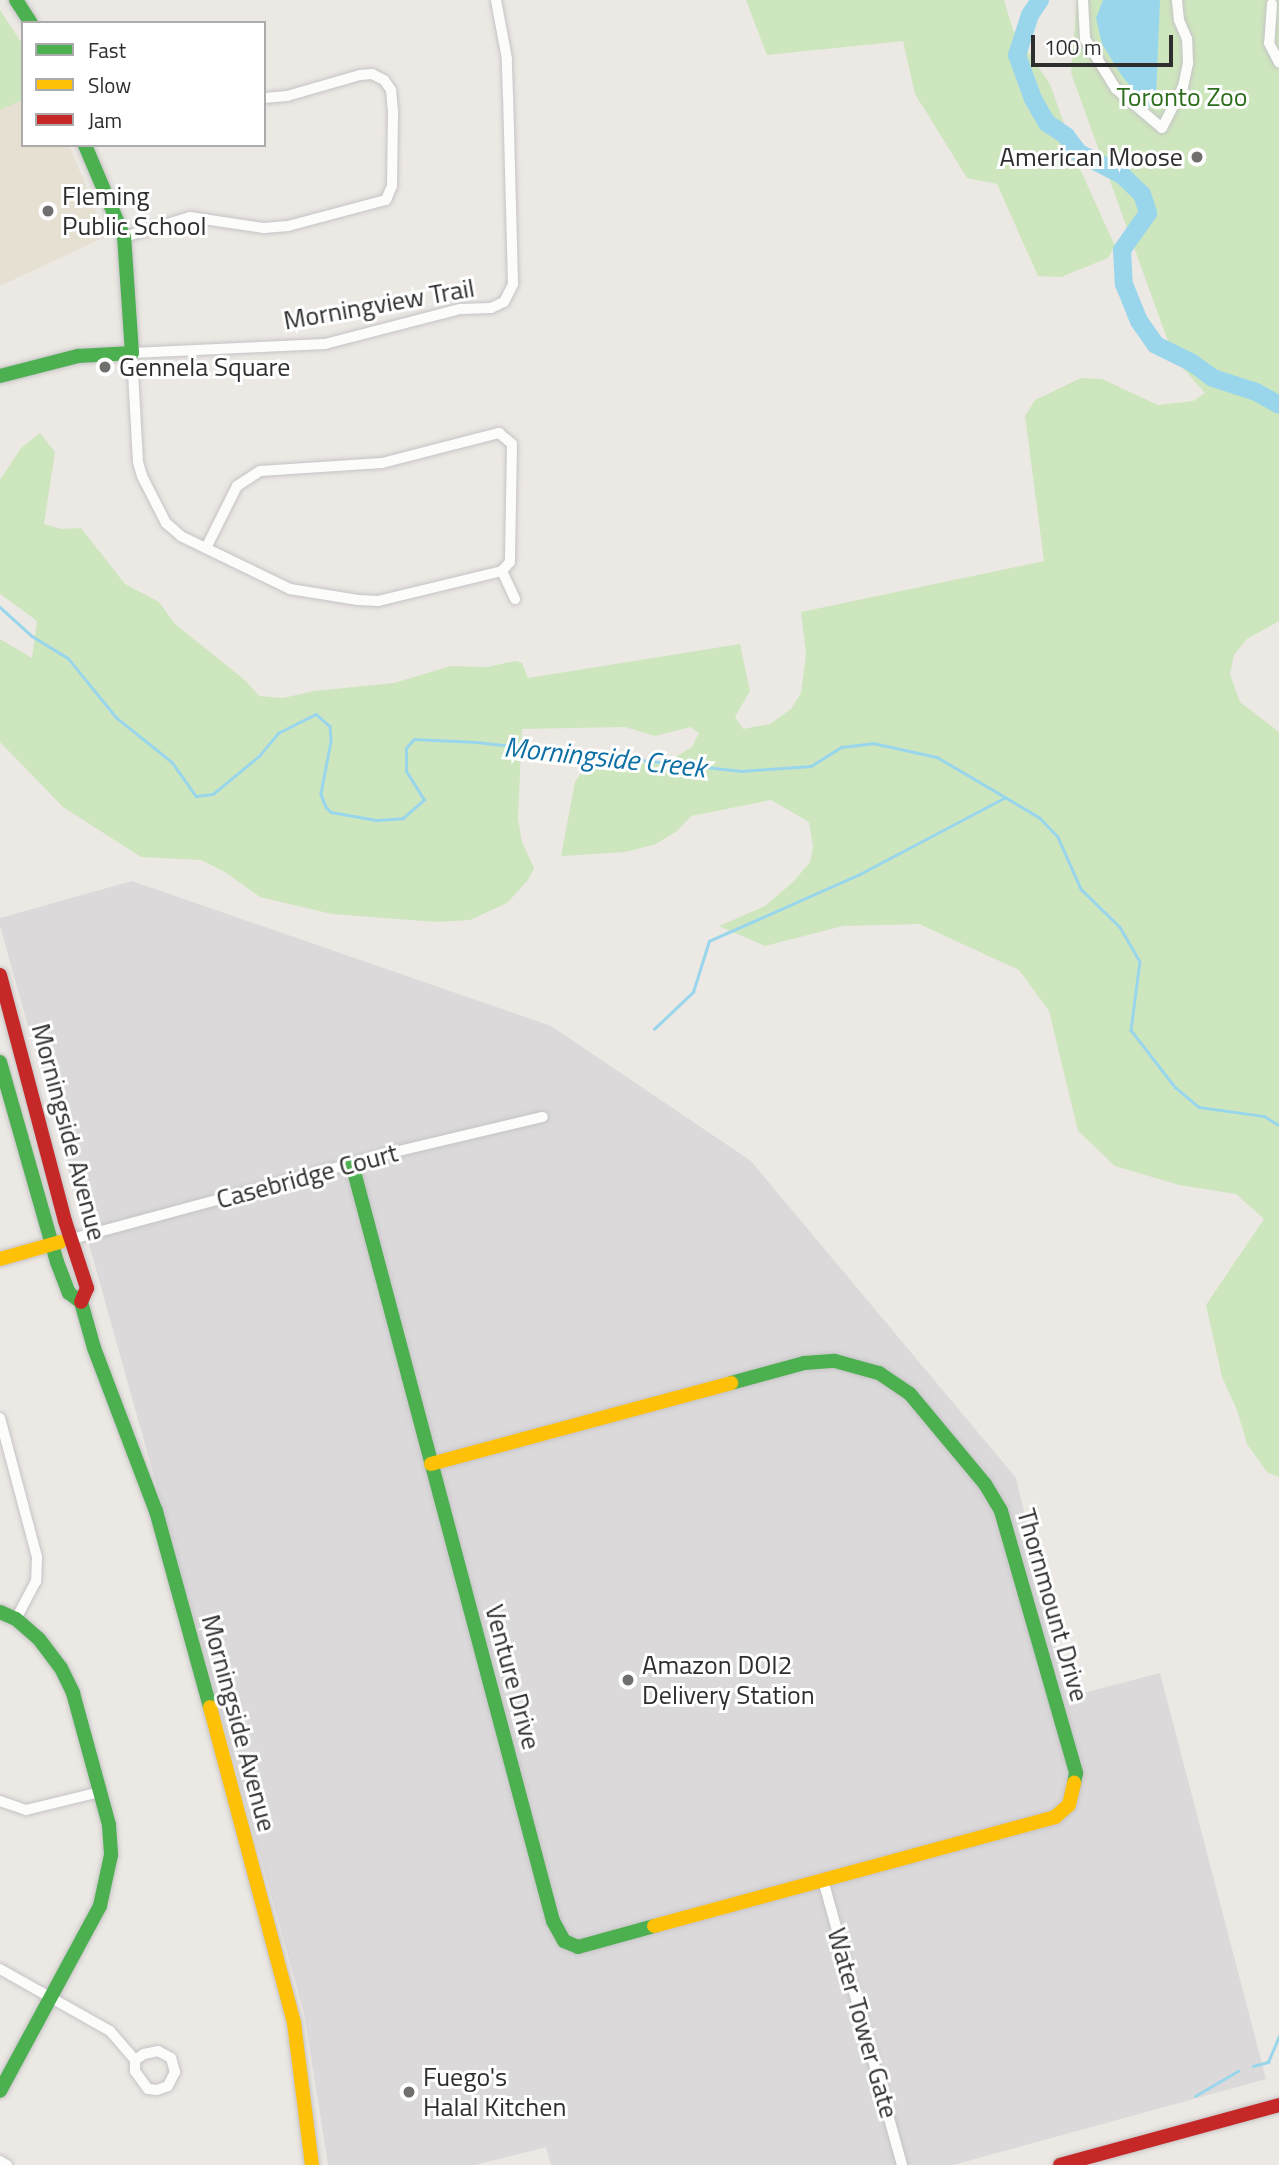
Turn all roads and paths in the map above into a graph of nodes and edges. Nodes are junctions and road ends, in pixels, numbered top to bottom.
1 (496, 0) edge
2 (1083, 0) edge
3 (1177, 0) edge
4 (23, 2) edge
5 (1271, 2) edge
6 (31, 21) edge
7 (1279, 22) edge
8 (1278, 58) edge
9 (266, 99) edge
10 (86, 147) edge
11 (124, 237) junction
12 (132, 354) junction
13 (0, 376) edge
14 (206, 548) junction
15 (502, 571) junction
16 (515, 599) dead end
17 (0, 975) edge
18 (0, 1062) edge
19 (543, 1117) dead end
20 (352, 1164) junction
21 (72, 1239) junction
22 (52, 1244) junction
23 (0, 1259) edge
24 (81, 1302) junction
25 (0, 1418) edge
26 (431, 1464) junction
27 (0, 1612) edge
28 (16, 1619) junction
29 (100, 1792) junction
30 (0, 1801) edge
31 (823, 1880) junction
32 (0, 1969) edge
33 (52, 1998) junction
34 (135, 2060) junction
35 (0, 2091) edge
36 (1279, 2105) edge
37 (0, 2161) edge
38 (6, 2165) edge
39 (312, 2165) edge
40 (902, 2165) edge
41 (1060, 2165) edge

1 - 12 street, Morningview Trail
2 - 3 street
4 - 6 street
5 - 7 street
5 - 8 street
9 - 11 street
10 - 11 street
11 - 12 street
12 - 13 street, Morningview Trail
12 - 14 street
14 - 15 street
14 - 15 street
15 - 16 street
17 - 21 street, Morningside Avenue
18 - 22 street, Morningside Avenue
19 - 20 street, Casebridge Court
20 - 21 street, Casebridge Court
20 - 26 street, Venture Drive
21 - 22 street
21 - 24 street, Morningside Avenue
22 - 23 street
22 - 24 street, Morningside Avenue
24 - 39 street, Morningside Avenue
25 - 28 street
26 - 31 street, Venture Drive
26 - 31 street, Thornmount Drive
27 - 28 street
28 - 29 street
29 - 30 street
29 - 33 street
31 - 40 street, Water Tower Gate
32 - 33 street
33 - 34 street
33 - 35 street
34 - 34 street
36 - 41 street
37 - 38 street

